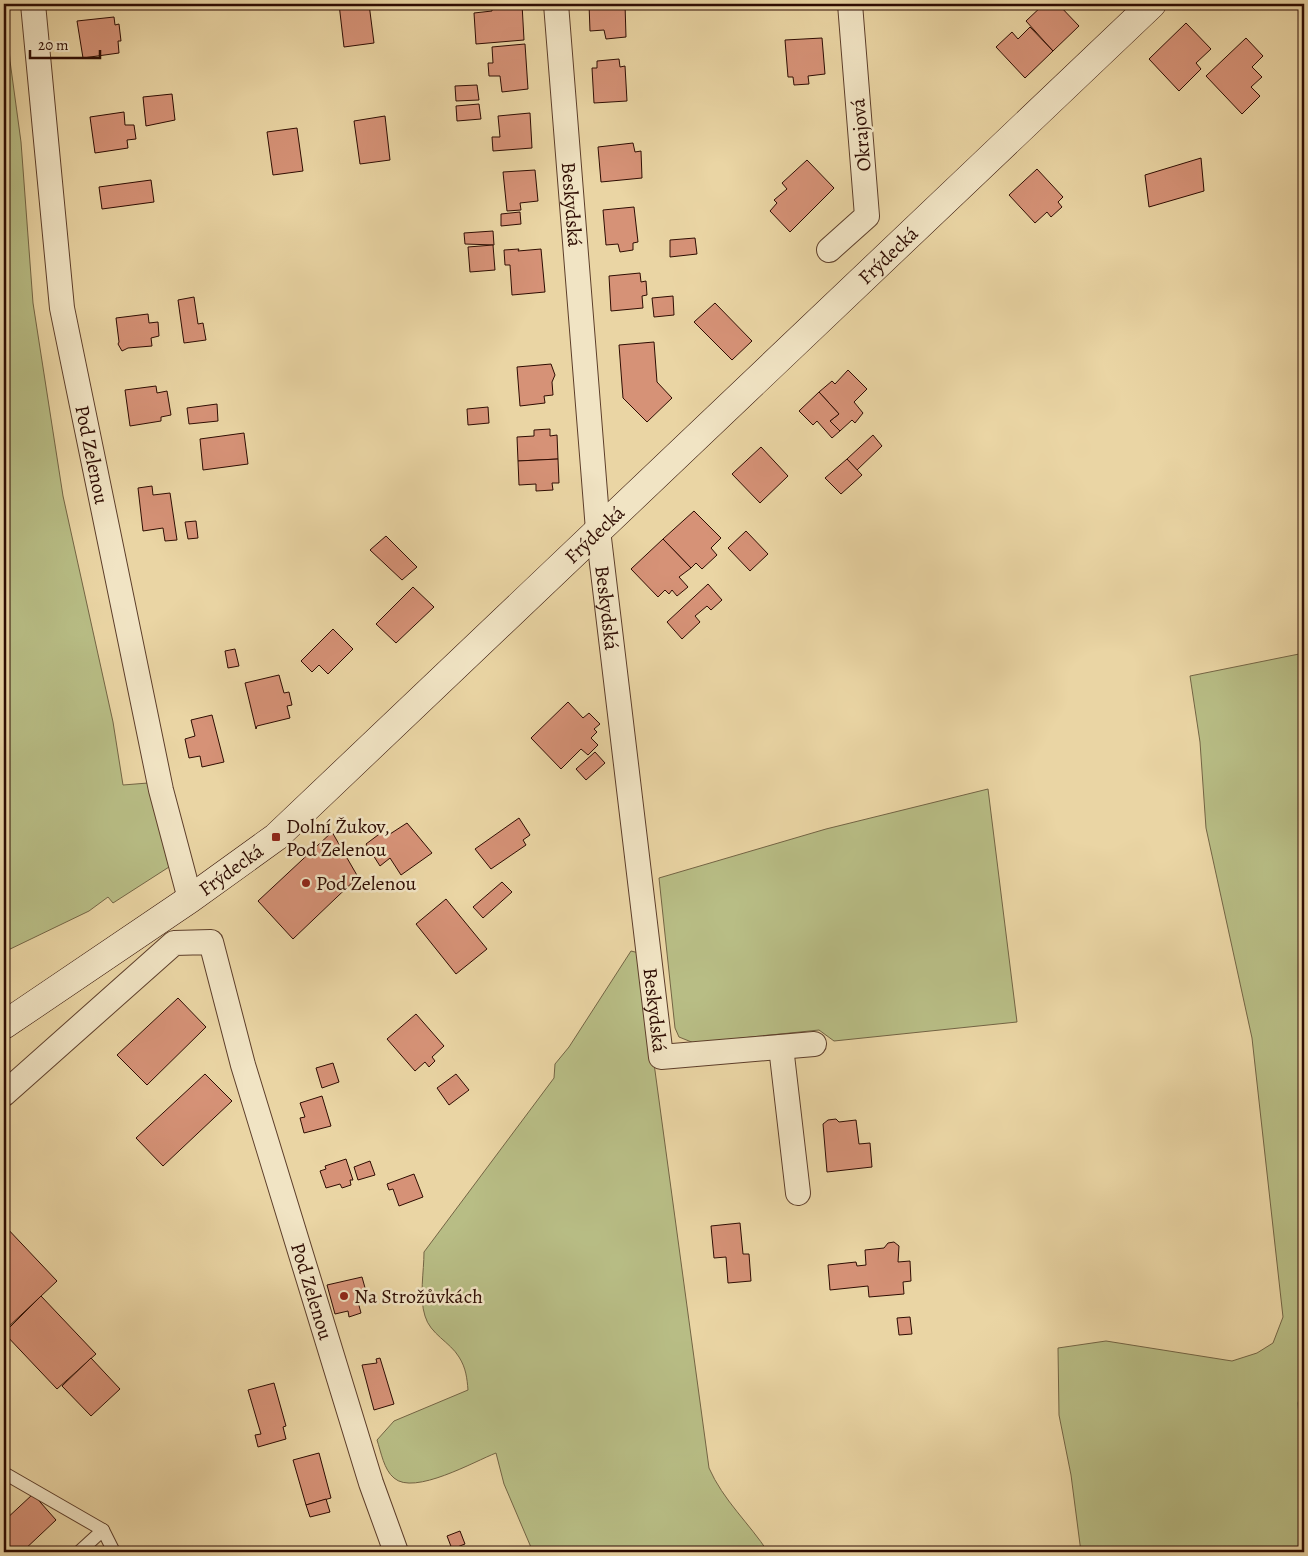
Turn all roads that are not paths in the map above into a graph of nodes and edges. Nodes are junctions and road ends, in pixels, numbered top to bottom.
1 (33, 4) edge
2 (556, 4) edge
3 (850, 4) edge
4 (1152, 4) edge
5 (829, 250) dead end
6 (598, 530) junction
7 (190, 899) junction
8 (4, 1025) edge
9 (814, 1044) dead end
10 (781, 1047) junction
11 (4, 1094) edge
12 (798, 1193) dead end
13 (4, 1473) edge
14 (103, 1530) junction
15 (79, 1552) edge
16 (114, 1552) edge
17 (396, 1552) edge

1 - 7 street, Pod Zelenou
2 - 6 street, Beskydská
3 - 5 street, Okrajová
4 - 6 main road, Frýdecká
6 - 7 main road, Frýdecká
6 - 10 street, Beskydská
7 - 8 main road, Frýdecká
9 - 10 street, Beskydská
10 - 12 street
11 - 17 street, Pod Zelenou
13 - 14 lane
14 - 15 lane
14 - 16 lane

